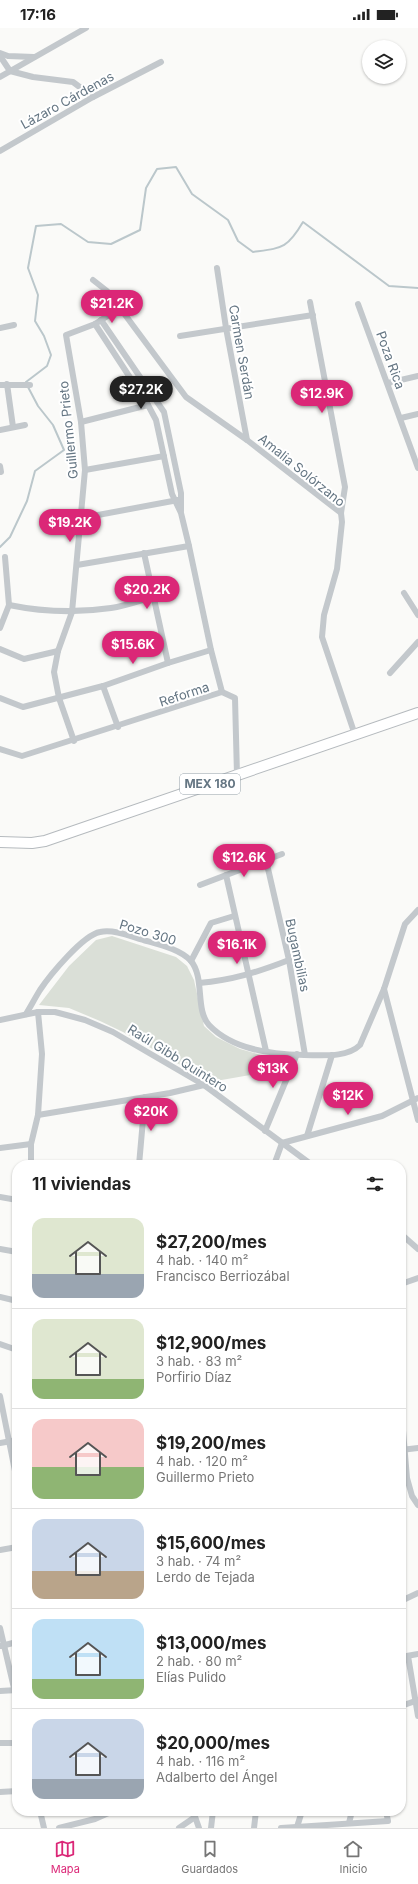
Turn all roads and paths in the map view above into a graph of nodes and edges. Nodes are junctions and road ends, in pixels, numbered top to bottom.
1 (86, 28) edge
2 (0, 53) edge
3 (0, 56) edge
4 (34, 58) junction
5 (161, 62) dead end
6 (10, 71) junction
7 (0, 77) edge
8 (93, 97) junction
9 (0, 151) edge
10 (217, 268) dead end
11 (93, 280) dead end
12 (310, 302) dead end
13 (358, 304) dead end
14 (120, 308) junction
15 (313, 315) junction
16 (101, 320) junction
17 (95, 324) junction
18 (14, 325) dead end
19 (0, 328) edge
20 (226, 328) junction
21 (109, 331) junction
22 (103, 336) junction
23 (180, 336) dead end
24 (418, 376) edge
25 (388, 383) junction
26 (7, 384) junction
27 (0, 385) edge
28 (30, 385) dead end
29 (148, 405) junction
30 (418, 414) edge
31 (401, 418) junction
32 (81, 422) junction
33 (25, 425) dead end
34 (13, 427) junction
35 (0, 430) edge
36 (247, 440) junction
37 (416, 455) edge
38 (164, 456) junction
39 (418, 468) edge
40 (85, 470) junction
41 (178, 500) junction
42 (340, 513) junction
43 (82, 518) junction
44 (189, 546) junction
45 (144, 553) junction
46 (5, 557) dead end
47 (77, 565) junction
48 (404, 594) dead end
49 (153, 597) junction
50 (9, 605) junction
51 (72, 612) junction
52 (418, 614) edge
53 (0, 628) edge
54 (418, 644) edge
55 (0, 649) edge
56 (211, 650) junction
57 (58, 651) junction
58 (168, 663) junction
59 (390, 673) dead end
60 (103, 686) junction
61 (222, 692) junction
62 (0, 698) edge
63 (59, 698) junction
64 (418, 713) edge
65 (118, 727) junction
66 (356, 735) junction
67 (74, 741) junction
68 (0, 749) edge
69 (237, 775) junction
70 (0, 842) edge
71 (282, 854) dead end
72 (266, 860) junction
73 (226, 875) junction
74 (200, 885) dead end
75 (418, 910) edge
76 (234, 916) junction
77 (289, 960) junction
78 (191, 962) junction
79 (248, 975) junction
80 (200, 983) junction
81 (384, 989) junction
82 (38, 1012) junction
83 (26, 1014) junction
84 (0, 1020) edge
85 (266, 1051) junction
86 (298, 1054) junction
87 (305, 1055) junction
88 (332, 1055) junction
89 (204, 1085) junction
90 (145, 1097) junction
91 (416, 1100) edge
92 (38, 1115) junction
93 (418, 1120) edge
94 (266, 1131) junction
95 (307, 1136) junction
96 (282, 1143) junction
97 (31, 1144) junction
98 (0, 1148) edge
99 (31, 1160) edge
100 (140, 1160) edge
101 (276, 1160) edge
102 (305, 1160) edge
103 (0, 1197) edge
104 (12, 1199) edge
105 (406, 1239) edge
106 (0, 1249) edge
107 (418, 1249) edge
108 (12, 1251) edge
109 (418, 1278) edge
110 (406, 1282) edge
111 (0, 1297) edge
112 (12, 1300) edge
113 (0, 1344) edge
114 (12, 1348) edge
115 (0, 1396) edge
116 (12, 1441) edge
117 (9, 1442) junction
118 (0, 1443) edge
119 (418, 1448) edge
120 (406, 1450) edge
121 (12, 1457) edge
122 (406, 1478) edge
123 (418, 1505) edge
124 (12, 1548) edge
125 (0, 1550) edge
126 (418, 1593) edge
127 (406, 1599) edge
128 (0, 1628) edge
129 (12, 1643) edge
130 (2, 1646) edge
131 (418, 1654) edge
132 (408, 1656) joint
133 (12, 1677) edge
134 (12, 1690) edge
135 (0, 1691) edge
136 (417, 1700) edge
137 (406, 1704) edge
138 (418, 1716) edge
139 (0, 1743) edge
140 (12, 1743) edge
141 (12, 1791) edge
142 (0, 1792) edge
143 (41, 1816) edge
144 (100, 1816) edge
145 (192, 1816) edge
146 (195, 1816) edge
147 (212, 1816) edge
148 (255, 1816) edge
149 (300, 1816) edge
150 (351, 1816) edge
151 (387, 1816) edge
152 (349, 1823) junction
153 (297, 1827) junction
154 (44, 1828) edge
155 (59, 1828) edge
156 (179, 1828) edge
157 (199, 1828) edge
158 (211, 1828) edge
159 (254, 1828) edge
160 (281, 1828) edge

1 - 4 street
2 - 4 street
3 - 6 street
4 - 6 street
5 - 8 street, Lázaro Cárdenas
6 - 7 street
6 - 8 street
8 - 9 street, Lázaro Cárdenas
10 - 20 street, Carmen Serdán
11 - 14 street, Amalia Solórzano
12 - 15 street
13 - 25 street, Poza Rica
14 - 16 street
14 - 36 street, Amalia Solórzano
15 - 20 street
15 - 42 street
16 - 17 street
16 - 21 street, Reforma
17 - 22 street, Reforma
17 - 32 street, Guillermo Prieto
18 - 19 street
20 - 23 street
20 - 36 street, Carmen Serdán
21 - 22 street
21 - 41 street, Reforma
22 - 29 street, Reforma
24 - 25 street
25 - 31 street, Poza Rica
26 - 27 street
26 - 28 street
26 - 34 street
29 - 32 street
29 - 38 street, Reforma
30 - 31 street
31 - 37 street, Poza Rica
32 - 40 street, Guillermo Prieto
33 - 34 street
34 - 35 street
36 - 42 street, Amalia Solórzano
37 - 39 street, Poza Rica
38 - 40 street
38 - 41 street, Reforma
40 - 43 street, Guillermo Prieto
41 - 43 street
41 - 44 street, Reforma
42 - 66 street, Amalia Solórzano
43 - 47 street, Guillermo Prieto
44 - 45 street
44 - 56 street, Reforma
45 - 47 street
45 - 49 street
46 - 50 street
47 - 51 street, Guillermo Prieto
48 - 52 street
49 - 51 street
49 - 58 street
50 - 51 street
50 - 53 street
51 - 57 street, Guillermo Prieto
54 - 59 street
55 - 57 street
56 - 58 street
56 - 61 street, Reforma
57 - 63 street, Guillermo Prieto
58 - 60 street
60 - 63 street
60 - 65 street
61 - 65 street, Reforma
61 - 69 street
62 - 63 street
63 - 67 street, Guillermo Prieto
64 - 66 main road, MEX 180
65 - 67 street, Reforma
66 - 69 main road, MEX 180
67 - 68 street, Reforma
69 - 70 main road, MEX 180
71 - 72 street
72 - 73 street
72 - 77 street, Bugambilias
73 - 74 street
73 - 76 street
75 - 81 street
76 - 78 street
76 - 79 street
77 - 79 street
77 - 87 street, Bugambilias
78 - 80 street
78 - 83 street, Pozo 300
79 - 80 street
79 - 85 street
80 - 85 street
81 - 88 street
81 - 91 street
82 - 83 street, Raúl Gibb Quintero
82 - 89 street, Raúl Gibb Quintero
82 - 92 street
83 - 84 street, Raúl Gibb Quintero
85 - 86 street
86 - 87 street
86 - 94 street
87 - 88 street
88 - 95 street
89 - 90 street
89 - 94 street, Raúl Gibb Quintero
90 - 92 street
90 - 100 street
91 - 93 street
91 - 95 street
92 - 97 street
94 - 96 street, Raúl Gibb Quintero
95 - 96 street
96 - 101 street
96 - 102 street, Raúl Gibb Quintero
97 - 98 street
97 - 99 street
103 - 104 street
105 - 107 street
106 - 108 street
109 - 110 street
111 - 112 street
113 - 114 street
115 - 117 street
116 - 117 street
117 - 118 street
117 - 121 street
119 - 120 street
122 - 123 street
124 - 125 street
126 - 127 street
128 - 130 street
129 - 130 street
130 - 133 street
131 - 132 street
132 - 136 street
134 - 135 street
136 - 137 street
136 - 138 street
139 - 140 street
141 - 142 street
143 - 154 street
144 - 155 street
145 - 156 street
146 - 157 street
147 - 158 street
148 - 159 street
149 - 153 street
150 - 152 street
151 - 152 street
152 - 153 street
153 - 160 street

